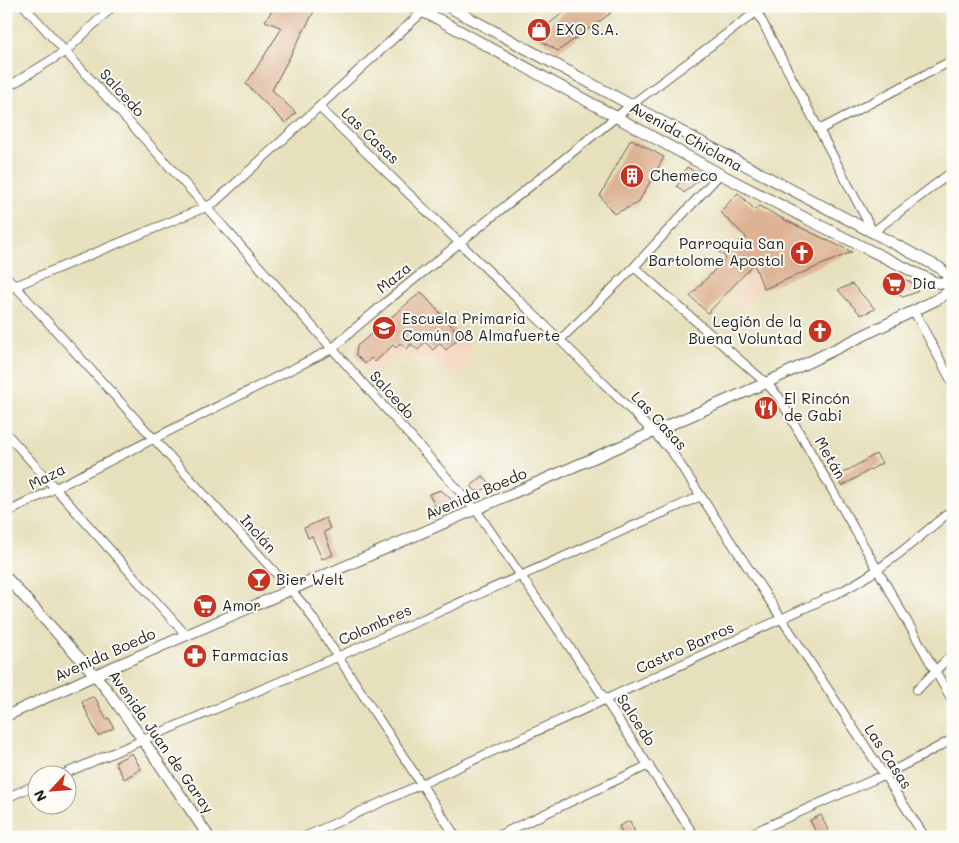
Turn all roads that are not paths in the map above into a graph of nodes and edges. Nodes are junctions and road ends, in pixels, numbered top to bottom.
1 (24, 6) edge
2 (113, 6) edge
3 (409, 6) edge
4 (447, 6) edge
5 (758, 8) edge
6 (426, 9) edge
7 (66, 51) junction
8 (953, 60) edge
9 (6, 88) edge
10 (631, 106) junction
11 (319, 107) junction
12 (617, 117) junction
13 (820, 130) junction
14 (953, 171) edge
15 (720, 174) junction
16 (206, 207) junction
17 (873, 232) junction
18 (460, 242) junction
19 (634, 267) junction
20 (6, 276) edge
21 (953, 281) edge
22 (953, 284) edge
23 (15, 286) junction
24 (953, 289) edge
25 (6, 291) edge
26 (914, 311) junction
27 (560, 340) junction
28 (332, 349) junction
29 (766, 383) junction
30 (953, 384) edge
31 (6, 433) edge
32 (654, 433) junction
33 (154, 439) junction
34 (55, 488) junction
35 (701, 496) junction
36 (953, 509) edge
37 (476, 510) junction
38 (6, 513) edge
39 (878, 570) junction
40 (522, 575) junction
41 (6, 577) edge
42 (290, 590) junction
43 (782, 619) junction
44 (186, 635) junction
45 (953, 653) edge
46 (336, 656) junction
47 (936, 671) junction
48 (95, 675) junction
49 (917, 690) dead end
50 (605, 699) junction
51 (953, 702) edge
52 (7, 714) edge
53 (953, 739) edge
54 (143, 740) junction
55 (649, 765) junction
56 (78, 768) edge
57 (884, 775) junction
58 (421, 784) junction
59 (28, 788) edge
60 (6, 798) edge
61 (209, 837) edge
62 (304, 837) edge
63 (456, 837) edge
64 (495, 837) edge
65 (695, 837) edge
66 (743, 837) edge
67 (925, 837) edge

1 - 7 street, Salcedo
2 - 7 street
3 - 6 main road, Avenida Chiclana
4 - 10 main road, Avenida Chiclana
5 - 10 street, Maza
5 - 13 street
6 - 11 street
6 - 12 main road, Avenida Chiclana
7 - 9 street
7 - 16 street, Salcedo
8 - 13 street
10 - 12 street, Maza
10 - 17 main road, Avenida Chiclana
11 - 16 street
11 - 18 street, Las Casas
12 - 15 main road, Avenida Chiclana
12 - 18 street, Maza
13 - 17 street
14 - 17 street
15 - 19 street
15 - 22 main road, Avenida Chiclana
16 - 23 street
16 - 28 street, Salcedo
17 - 21 main road, Avenida Chiclana
18 - 27 street, Las Casas
18 - 28 street, Maza
19 - 27 street
19 - 29 street, Metán
20 - 23 street, Inclán
23 - 25 street
23 - 33 street, Inclán
24 - 26 main road, Avenida Boedo
26 - 29 main road, Avenida Boedo
26 - 30 street
27 - 32 street, Las Casas
28 - 33 street, Maza
28 - 37 street, Salcedo
29 - 32 main road, Avenida Boedo
29 - 39 street, Metán
31 - 34 street
32 - 35 street, Las Casas
32 - 37 main road, Avenida Boedo
33 - 34 street, Maza
33 - 42 street, Inclán
34 - 38 street, Maza
34 - 44 street
35 - 40 street, Colombres
35 - 43 street, Las Casas
36 - 39 street, Castro Barros
37 - 40 street, Salcedo
37 - 42 main road, Avenida Boedo
39 - 43 street, Castro Barros
39 - 47 street, Metán
40 - 46 street, Colombres
40 - 50 street, Salcedo
41 - 48 main road, Avenida Juan de Garay
42 - 44 main road, Avenida Boedo
42 - 46 street, Inclán
43 - 50 street, Castro Barros
43 - 57 street, Las Casas
44 - 48 main road, Avenida Boedo
45 - 47 street
46 - 54 street, Colombres
46 - 58 street, Inclán
47 - 49 street
47 - 51 street, Metán
48 - 52 main road, Avenida Boedo
48 - 54 main road, Avenida Juan de Garay
50 - 55 street, Salcedo
50 - 58 street, Castro Barros
53 - 57 street
54 - 56 street, Colombres
54 - 61 main road, Avenida Juan de Garay
55 - 64 street
55 - 65 street, Salcedo
57 - 66 street
57 - 67 street, Las Casas
58 - 62 street, Castro Barros
58 - 63 street, Inclán
59 - 60 street

